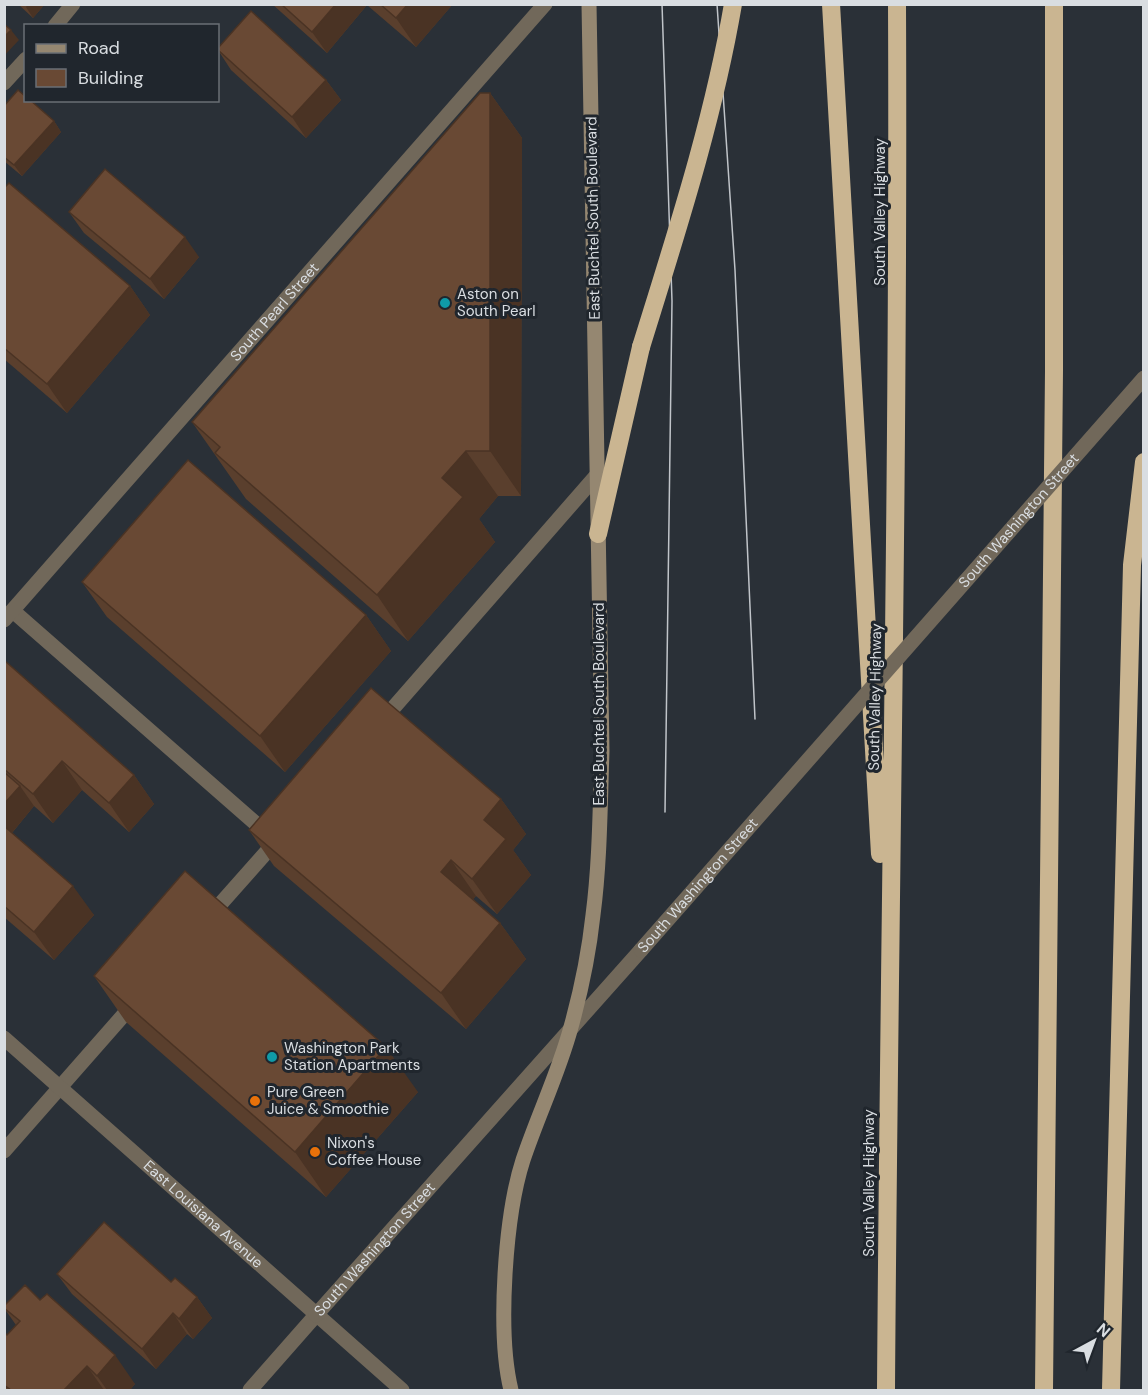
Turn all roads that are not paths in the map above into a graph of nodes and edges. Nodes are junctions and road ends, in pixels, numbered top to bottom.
1 (73, 4) edge
2 (545, 4) edge
3 (589, 4) edge
4 (733, 4) edge
5 (831, 4) edge
6 (897, 4) edge
7 (1054, 4) edge
8 (57, 24) edge
9 (24, 61) edge
10 (4, 83) edge
11 (1143, 378) edge
12 (1143, 462) edge
13 (597, 475) junction
14 (598, 534) junction
15 (9, 615) edge
16 (371, 733) edge
17 (202, 925) edge
18 (143, 992) edge
19 (888, 1008) junction
20 (570, 1029) junction
21 (4, 1038) edge
22 (60, 1087) junction
23 (4, 1150) edge
24 (316, 1315) junction
25 (250, 1390) edge
26 (402, 1390) edge
27 (511, 1390) edge
28 (886, 1390) edge
29 (1044, 1390) edge
30 (1111, 1390) edge

1 - 8 street
2 - 15 street, South Pearl Street
3 - 13 main road, East Buchtel South Boulevard
4 - 14 highway, bridge
5 - 19 highway
6 - 19 highway, South Valley Highway
7 - 29 highway
9 - 10 street
11 - 20 street, South Washington Street, bridge
12 - 30 highway
13 - 14 main road, East Buchtel South Boulevard
13 - 16 street
14 - 20 main road, East Buchtel South Boulevard
15 - 17 street
18 - 22 street
19 - 28 highway, South Valley Highway
20 - 24 street, South Washington Street
20 - 27 main road, East Buchtel South Boulevard
21 - 22 street, East Louisiana Avenue
22 - 23 street
22 - 24 street, East Louisiana Avenue
24 - 25 street, South Washington Street
24 - 26 street, East Louisiana Avenue

